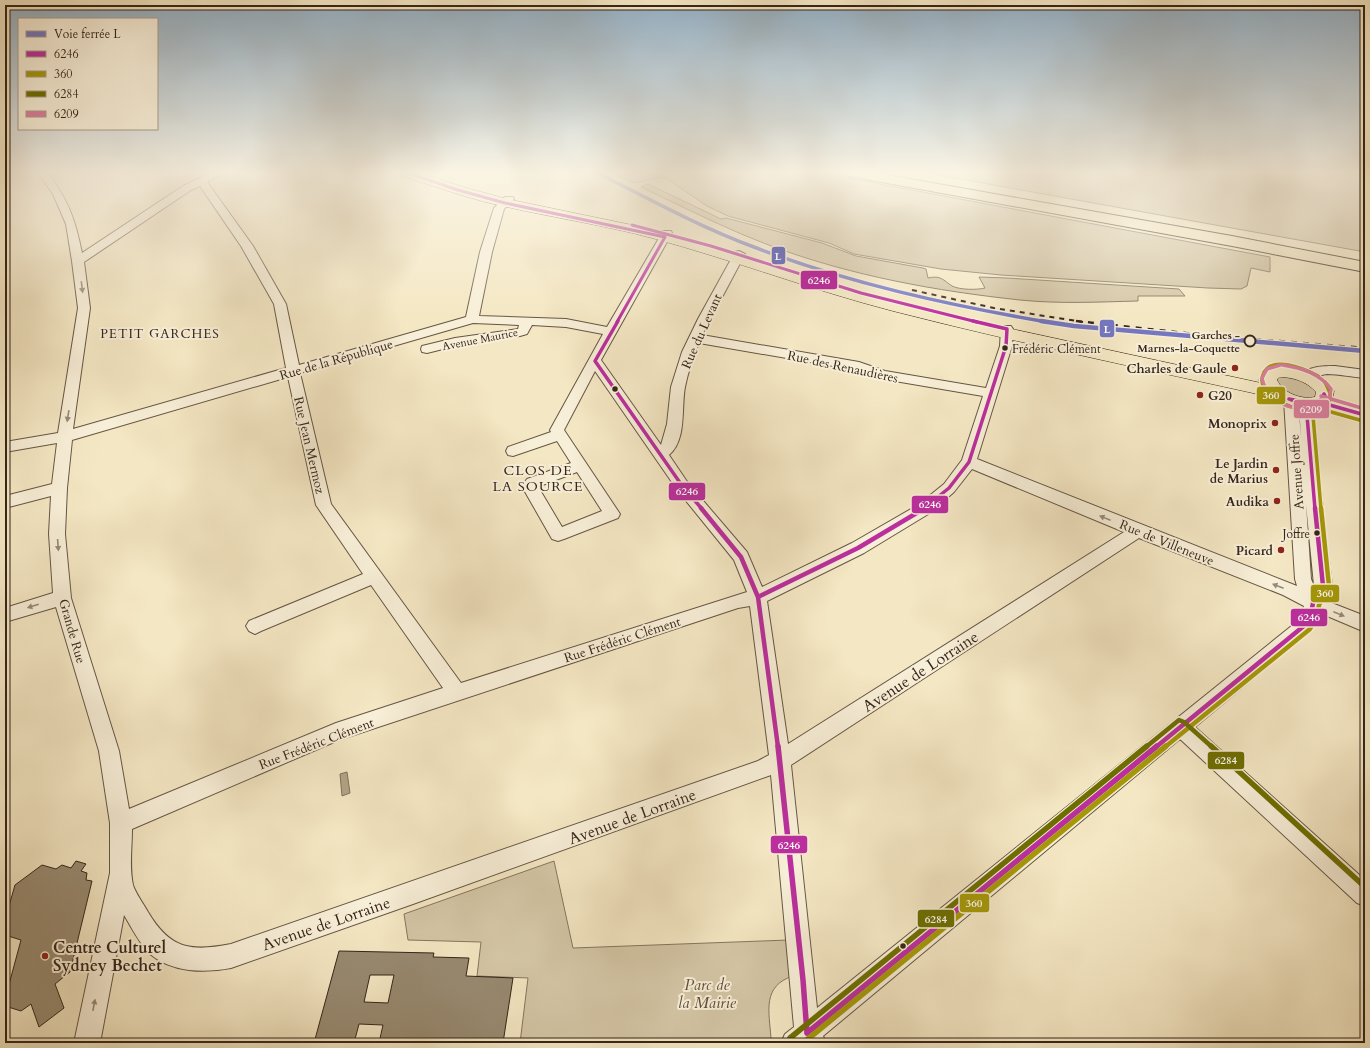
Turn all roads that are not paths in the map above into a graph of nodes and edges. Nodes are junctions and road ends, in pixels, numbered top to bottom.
1 (70, 222) edge
2 (136, 222) edge
3 (231, 222) edge
4 (495, 222) edge
5 (605, 222) edge
6 (1126, 222) edge
7 (1167, 222) edge
8 (666, 235) junction
9 (738, 256) junction
10 (1365, 258) edge
11 (78, 261) junction
12 (1365, 267) edge
13 (472, 319) junction
14 (528, 321) junction
15 (1007, 331) junction
16 (611, 332) junction
17 (696, 338) junction
18 (427, 349) dead end
19 (595, 361) junction
20 (293, 371) junction
21 (1365, 374) edge
22 (1307, 376) junction
23 (991, 393) junction
24 (1298, 395) junction
25 (1365, 410) edge
26 (1365, 415) edge
27 (558, 432) junction
28 (64, 437) junction
29 (5, 447) edge
30 (513, 451) dead end
31 (660, 454) junction
32 (969, 462) junction
33 (580, 466) junction
34 (59, 488) junction
35 (5, 502) edge
36 (1138, 531) junction
37 (375, 576) junction
38 (758, 597) junction
39 (62, 598) junction
40 (1313, 603) junction
41 (5, 615) edge
42 (1365, 624) edge
43 (255, 626) dead end
44 (457, 693) junction
45 (1180, 726) junction
46 (780, 760) junction
47 (121, 823) junction
48 (121, 873) junction
49 (1365, 895) edge
50 (805, 1040) edge
51 (87, 1043) edge

1 - 11 street, Grande Rue
2 - 11 street
3 - 20 street, Rue Jean Mermoz
4 - 13 street
5 - 8 main road
6 - 12 highway
7 - 10 highway
8 - 9 main road
8 - 16 street
9 - 15 main road
9 - 17 street, Rue du Levant
11 -> 28 street, Grande Rue
13 - 14 street, Rue de la République
13 - 20 street, Rue de la République
14 - 16 street, Rue de la République
14 - 18 street, Avenue Maurice
15 - 23 street, Rue Frédéric Clément
15 - 24 main road
16 - 19 street
17 - 23 street, Rue des Renaudières
17 - 31 street, Rue du Levant
19 - 27 street
19 - 31 street
20 - 28 street, Rue de la République
20 - 37 street, Rue Jean Mermoz
21 - 22 street
22 - 24 main road
22 - 24 main road
23 - 32 street, Rue Frédéric Clément
24 - 25 main road
24 - 26 main road
24 - 40 street, Avenue Joffre
27 - 30 street
27 - 33 street
28 - 29 street, Rue de la République
28 - 34 street, Grande Rue
31 - 38 street
36 -> 32 street, Rue de Villeneuve
32 - 38 street, Rue Frédéric Clément
33 - 33 street
34 - 35 street
34 -> 39 street, Grande Rue
40 -> 36 street, Rue de Villeneuve
36 - 46 street, Avenue de Lorraine
37 - 43 street
37 - 44 street, Rue Jean Mermoz
38 - 44 street, Rue Frédéric Clément
38 - 46 street
39 -> 41 street
39 - 47 street, Grande Rue
40 -> 42 street, Rue de Villeneuve
40 - 45 street, Avenue Joffre
44 - 47 street, Rue Frédéric Clément
45 - 49 street
45 - 50 street, Avenue Joffre
46 - 48 street, Avenue de Lorraine
46 - 50 street
47 - 48 street, Grande Rue
51 -> 48 street, Grande Rue

